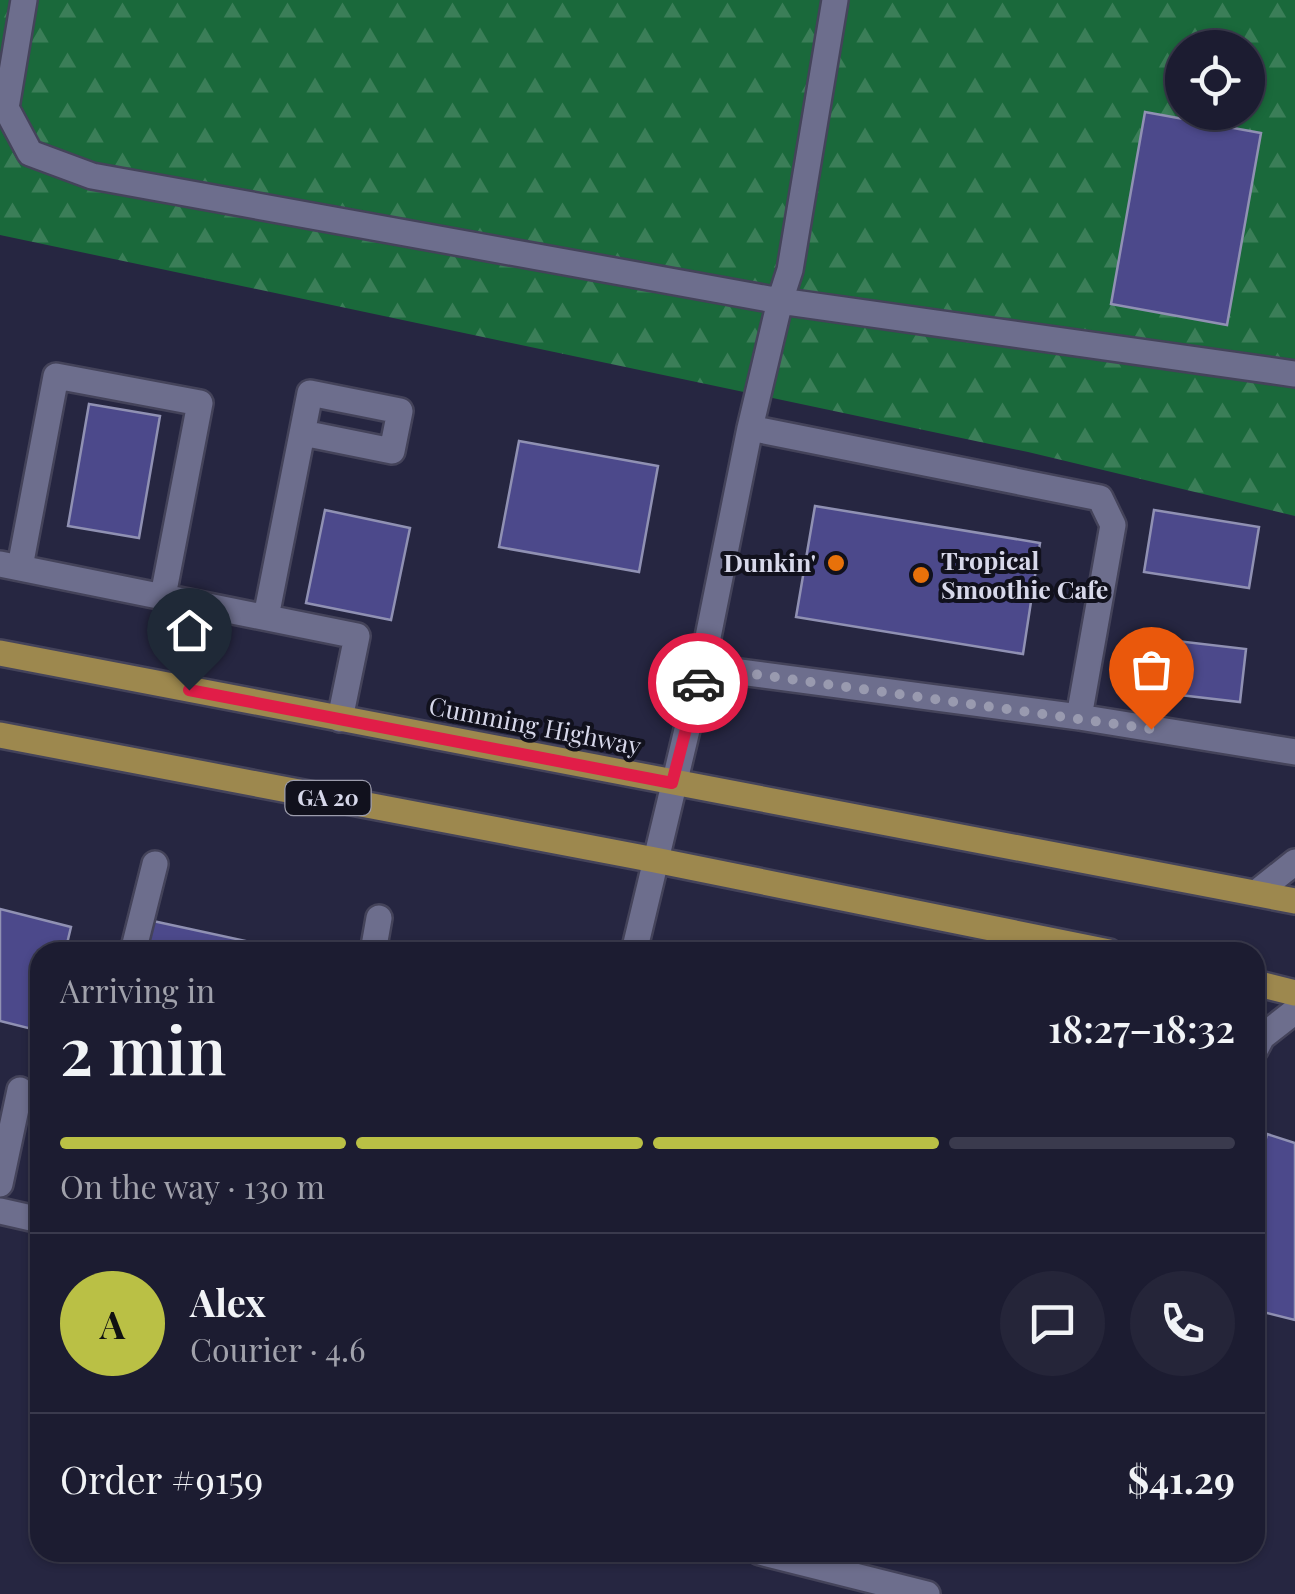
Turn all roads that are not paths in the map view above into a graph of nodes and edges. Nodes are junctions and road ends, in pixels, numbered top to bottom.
1 (24, 0) edge
2 (835, 0) edge
3 (780, 302) junction
4 (1295, 374) edge
5 (750, 428) junction
6 (302, 433) dead end
7 (10, 565) edge
8 (163, 596) junction
9 (266, 617) junction
10 (0, 654) edge
11 (702, 667) junction
12 (1078, 717) junction
13 (340, 719) junction
14 (0, 734) edge
15 (1295, 752) edge
16 (672, 783) junction
17 (655, 860) junction
18 (1295, 862) edge
19 (155, 864) dead end
20 (1256, 893) junction
21 (1295, 901) edge
22 (379, 918) dead end
23 (136, 942) edge
24 (375, 942) edge
25 (636, 942) edge
26 (1060, 942) edge
27 (1265, 986) edge
28 (1295, 993) edge
29 (1295, 1011) edge
30 (1265, 1036) edge
31 (20, 1090) dead end
32 (0, 1184) edge
33 (0, 1211) edge
34 (30, 1218) edge
35 (800, 1562) edge
36 (927, 1594) edge

1 - 3 lane
2 - 3 lane
3 - 4 lane
3 - 5 lane
5 - 11 lane
5 - 12 lane
6 - 9 lane
7 - 8 lane
7 - 8 lane
8 - 9 lane
9 - 13 lane
10 - 13 main road, Cumming Highway
11 - 12 lane
11 - 16 lane
12 - 15 lane
13 - 16 main road, Cumming Highway
14 - 17 main road, GA 20
16 - 17 lane
16 - 20 main road, Cumming Highway
17 - 25 lane
17 - 26 main road, GA 20
18 - 20 lane
19 - 23 lane
20 - 21 main road, Cumming Highway
22 - 24 lane
27 - 28 main road
29 - 30 lane
31 - 32 lane
33 - 34 lane
35 - 36 lane

